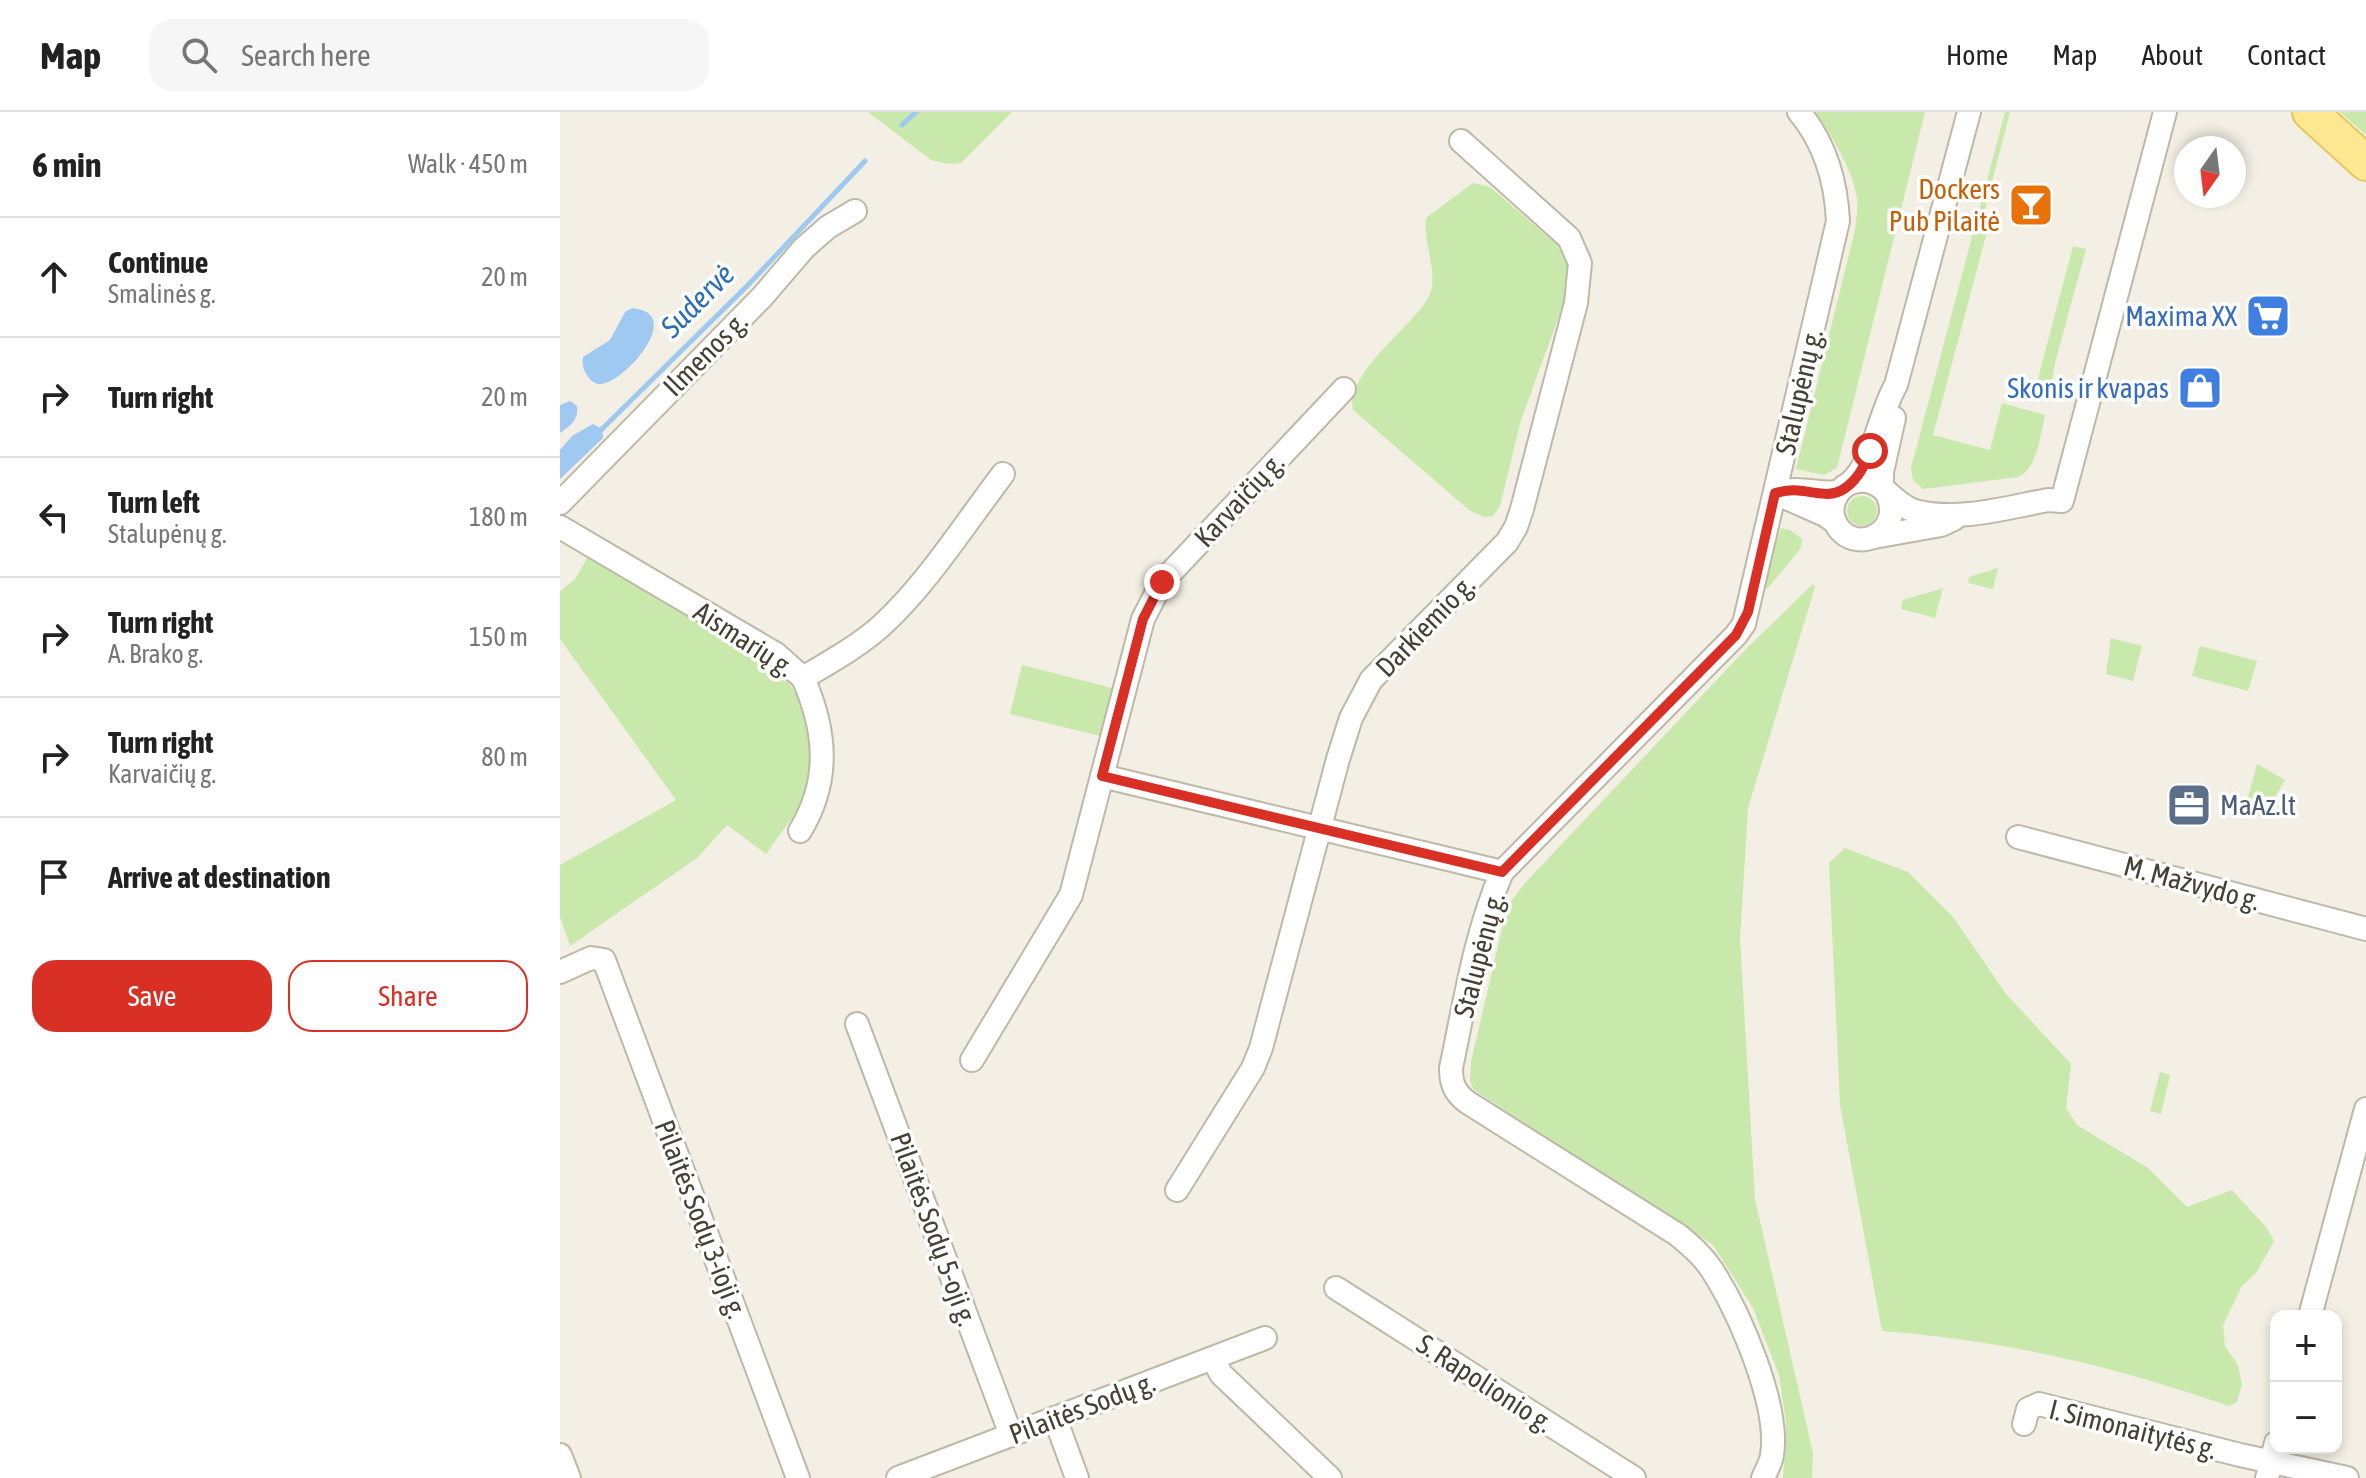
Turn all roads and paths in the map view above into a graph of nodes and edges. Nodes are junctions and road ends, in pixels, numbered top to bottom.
1 (1799, 112) edge
2 (1969, 112) edge
3 (2165, 112) edge
4 (2310, 112) edge
5 (1461, 141) dead end
6 (2366, 163) edge
7 (855, 211) dead end
8 (1896, 385) junction
9 (1344, 389) dead end
10 (1003, 474) dead end
11 (1845, 487) junction
12 (1884, 491) junction
13 (1775, 493) junction
14 (560, 503) edge
15 (1963, 515) junction
16 (1835, 522) junction
17 (560, 527) edge
18 (1874, 537) junction
19 (803, 678) junction
20 (1102, 776) junction
21 (1320, 827) junction
22 (800, 831) dead end
23 (2018, 837) dead end
24 (1502, 872) junction
25 (2366, 929) edge
26 (560, 972) edge
27 (857, 1024) dead end
28 (972, 1060) dead end
29 (2366, 1109) edge
30 (1177, 1190) dead end
31 (1336, 1288) dead end
32 (2312, 1310) edge
33 (1265, 1338) dead end
34 (1213, 1359) junction
35 (1055, 1418) junction
36 (2024, 1424) dead end
37 (1011, 1435) junction
38 (560, 1455) edge
39 (2271, 1461) edge
40 (569, 1478) edge
41 (798, 1478) edge
42 (898, 1478) edge
43 (1077, 1478) edge
44 (1330, 1478) edge
45 (1634, 1478) edge
46 (1763, 1478) edge
47 (2347, 1478) edge

1 - 13 street, Stalupėnų g.
2 - 8 street
3 - 15 street
4 - 6 main road
5 - 21 street, Darkiemio g.
7 - 14 street, Ilmenos g.
8 - 11 street
8 - 12 street
9 - 20 street, Karvaičių g.
10 - 19 street, Aismarių g.
11 - 12 street
11 - 13 street
11 - 16 street
12 - 15 street
12 - 18 street
13 - 16 street
13 - 24 street, Stalupėnų g.
15 - 18 street
16 - 18 street
17 - 19 street, Aismarių g.
19 - 22 street
20 - 21 street
20 - 28 street, Karvaičių g.
21 - 24 street
21 - 30 street, Darkiemio g.
23 - 25 street, M. Mažvydo g.
24 - 46 street, Stalupėnų g.
26 - 41 street, Pilaitės Sodų 3-ioji g.
27 - 37 street, Pilaitės Sodų 5-oji g.
29 - 32 street
31 - 45 street, S. Rapolionio g.
33 - 34 street, Pilaitės Sodų g.
34 - 35 street, Pilaitės Sodų g.
34 - 44 street
35 - 37 street, Pilaitės Sodų g.
35 - 43 street
36 - 39 street, I. Simonaitytės g.
37 - 42 street, Pilaitės Sodų g.
38 - 40 street
39 - 47 street, I. Simonaitytės g.

